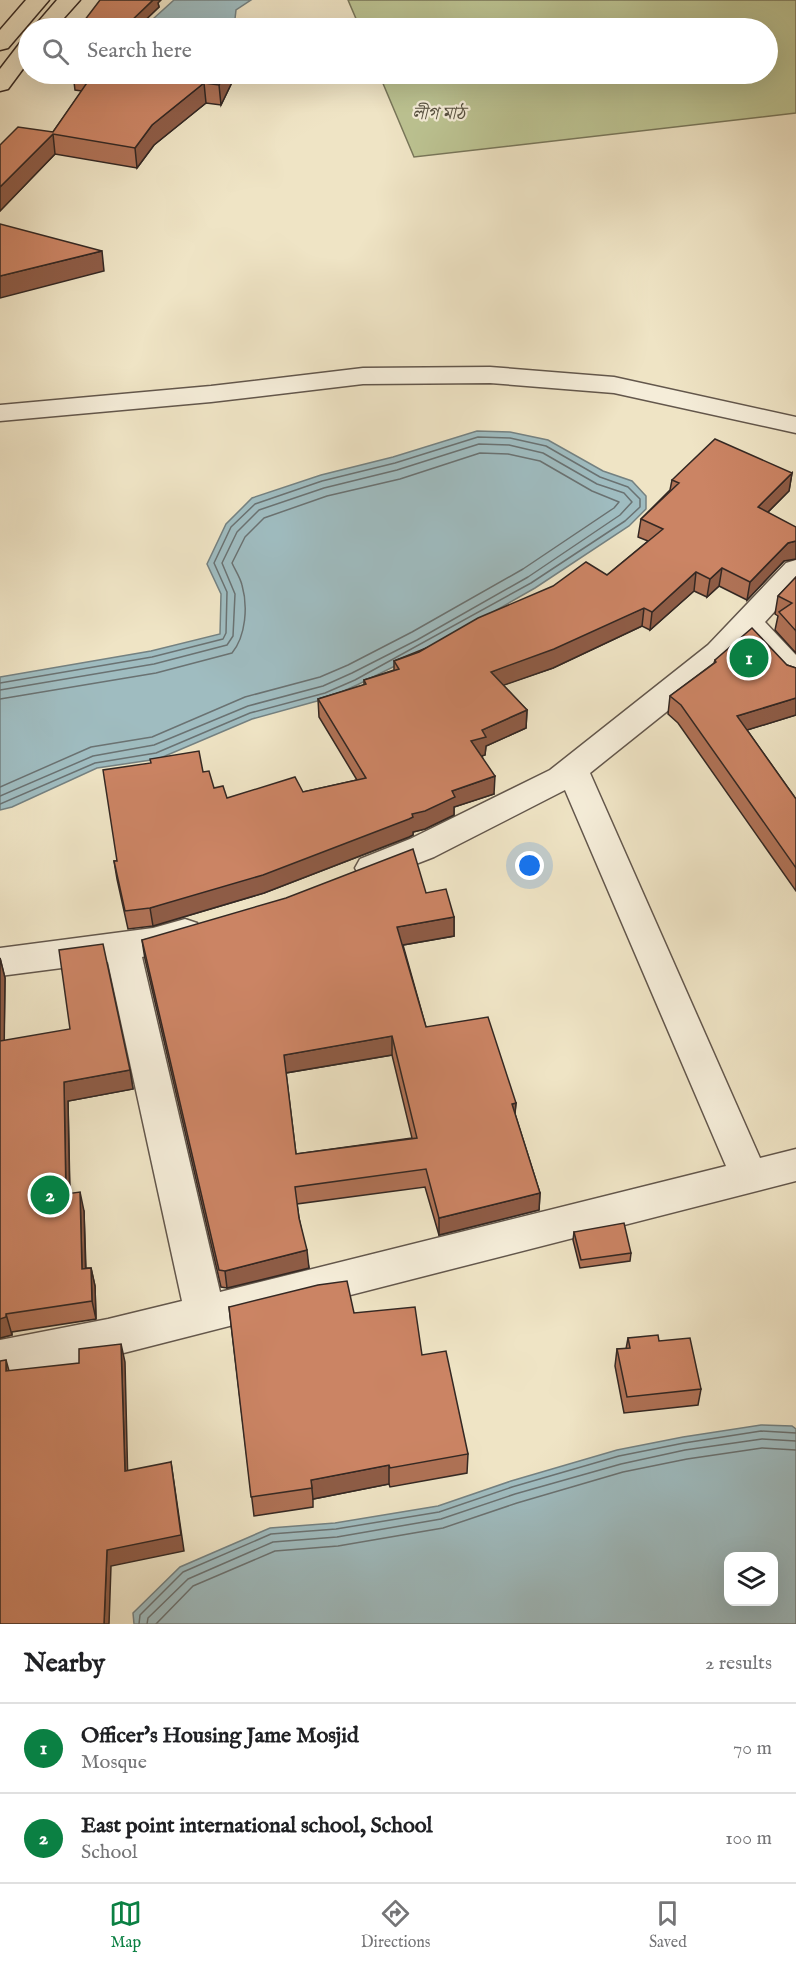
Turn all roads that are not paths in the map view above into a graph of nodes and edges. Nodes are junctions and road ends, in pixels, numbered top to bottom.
1 (38, 0) edge
2 (69, 0) edge
3 (22, 18) edge
4 (53, 18) edge
5 (18, 23) edge
6 (0, 43) edge
7 (18, 61) edge
8 (0, 84) edge
9 (0, 413) edge
10 (796, 425) edge
11 (796, 570) edge
12 (748, 622) junction
13 (796, 674) edge
14 (572, 770) junction
15 (348, 877) edge
16 (219, 923) edge
17 (122, 946) junction
18 (0, 962) edge
19 (796, 1165) edge
20 (750, 1177) junction
21 (205, 1314) junction
22 (0, 1359) edge

1 - 3 highway
2 - 4 highway
5 - 6 highway
7 - 8 highway
9 - 10 street
11 - 12 street
12 - 13 street
12 - 14 street
14 - 15 street
14 - 20 street
16 - 17 street
17 - 18 street
17 - 21 street
19 - 20 street
20 - 21 street
21 - 22 street

